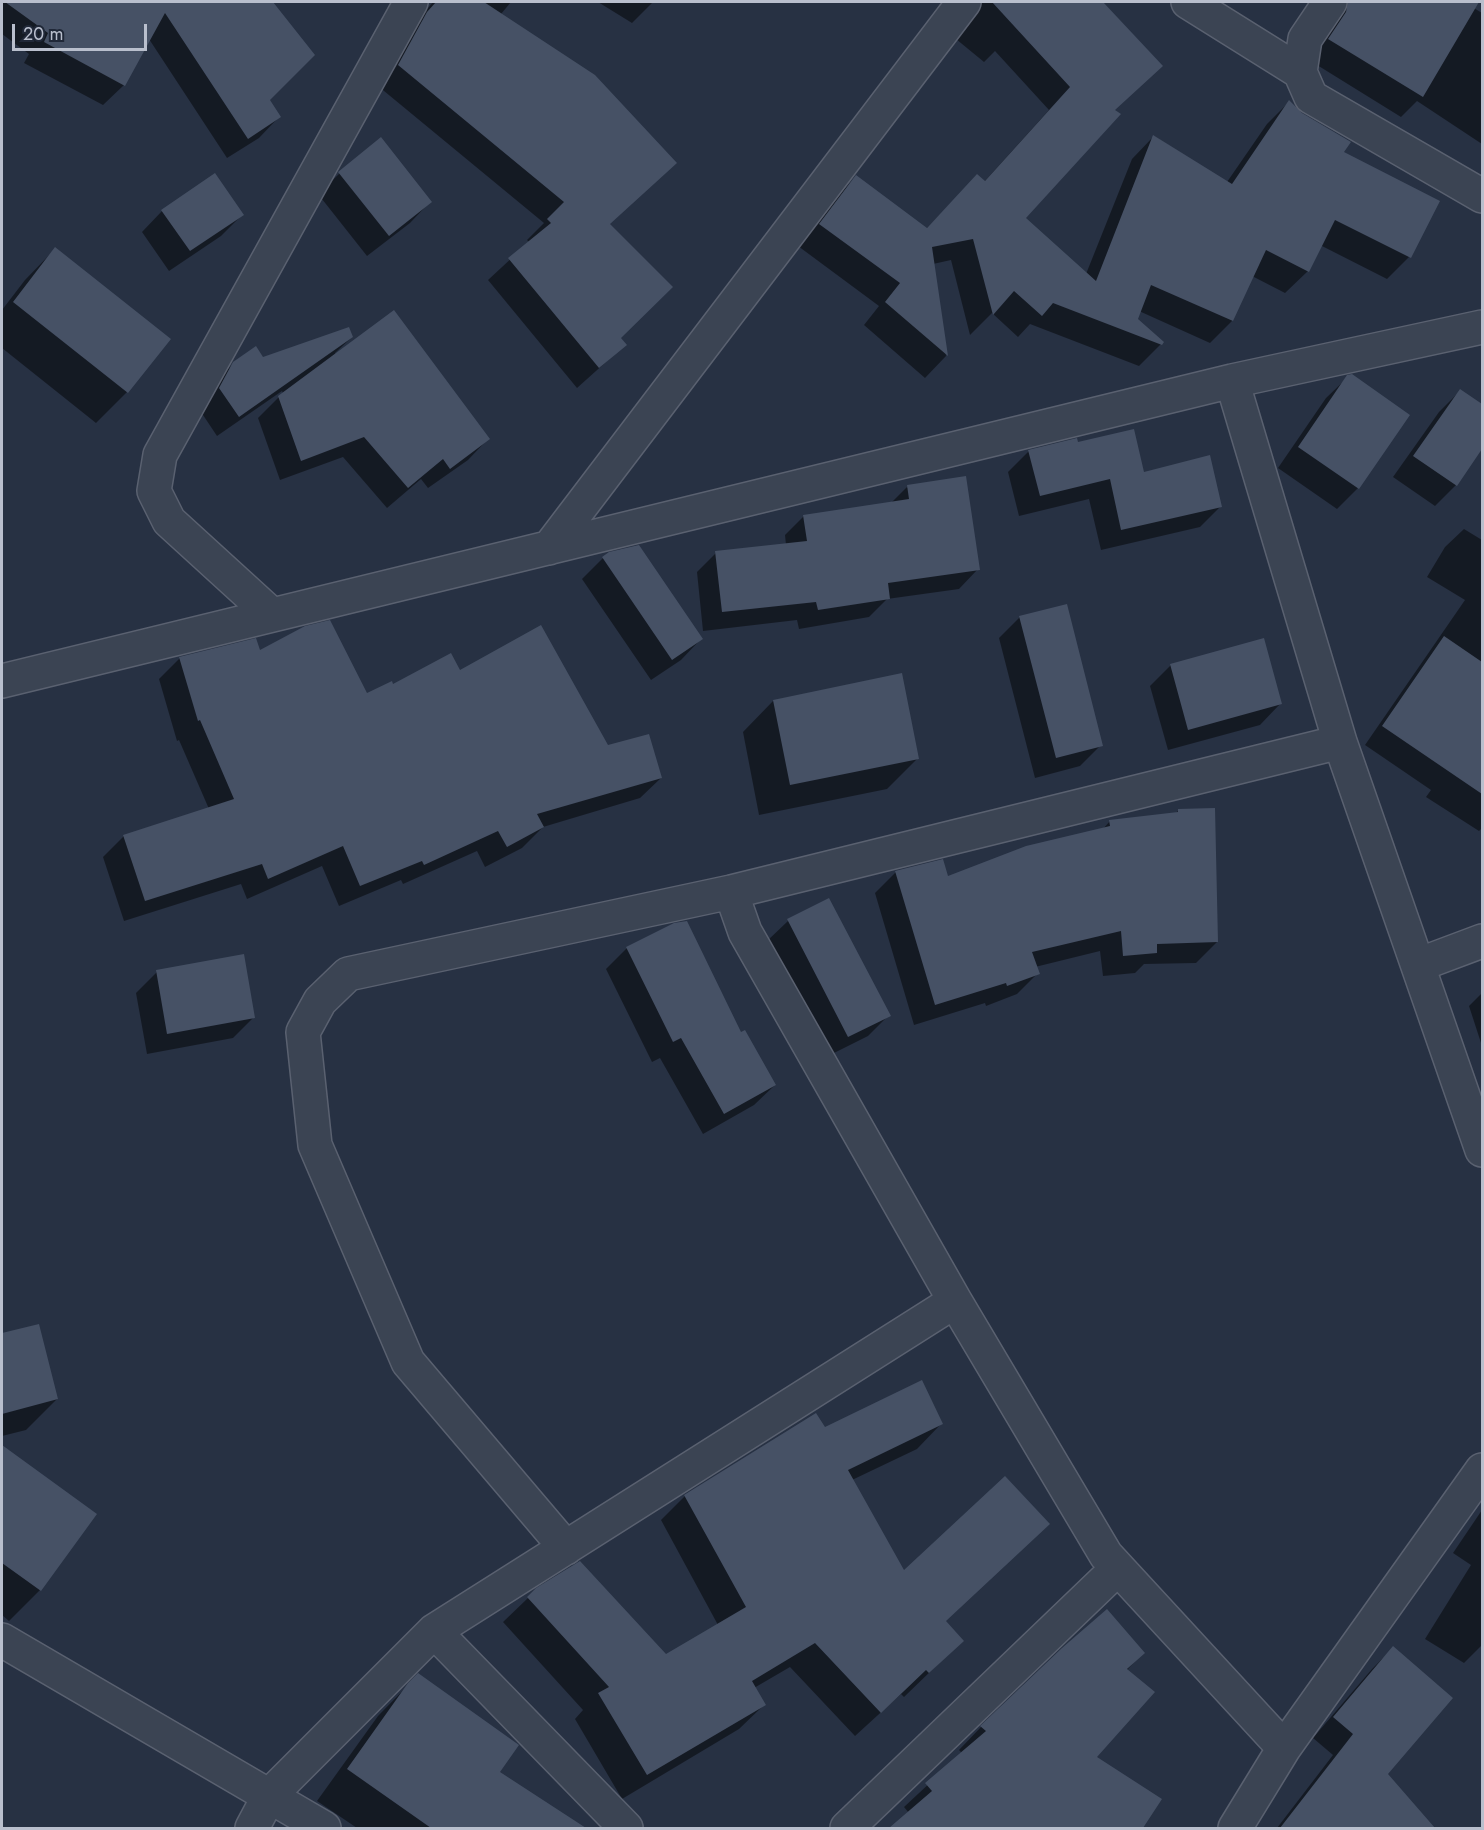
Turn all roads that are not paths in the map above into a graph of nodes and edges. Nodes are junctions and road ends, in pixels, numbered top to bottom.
1 (411, 2) edge
2 (964, 2) edge
3 (1188, 2) edge
4 (1330, 2) edge
5 (1300, 72) junction
6 (1482, 196) edge
7 (1482, 327) edge
8 (1232, 381) junction
9 (549, 548) junction
10 (272, 615) junction
11 (2, 681) edge
12 (1340, 742) junction
13 (731, 892) junction
14 (1482, 941) edge
15 (1418, 965) junction
16 (1482, 1150) edge
17 (955, 1301) junction
18 (1482, 1470) edge
19 (566, 1548) junction
20 (1118, 1568) junction
21 (434, 1631) junction
22 (2, 1640) edge
23 (1284, 1748) junction
24 (269, 1796) junction
25 (252, 1828) edge
26 (324, 1828) edge
27 (626, 1828) edge
28 (847, 1828) edge
29 (1235, 1828) edge

1 - 10 street
2 - 9 street
3 - 5 street
4 - 5 street
5 - 6 street
7 - 8 street
8 - 9 street
8 - 12 street
9 - 10 street
10 - 11 street
12 - 13 street
12 - 15 street
13 - 17 street
13 - 19 street
14 - 15 street
15 - 16 street
17 - 19 street
17 - 20 street
18 - 23 street
19 - 21 street
20 - 23 street
20 - 28 street
21 - 24 street
21 - 27 street
22 - 24 street
23 - 29 street
24 - 25 street
24 - 26 street

